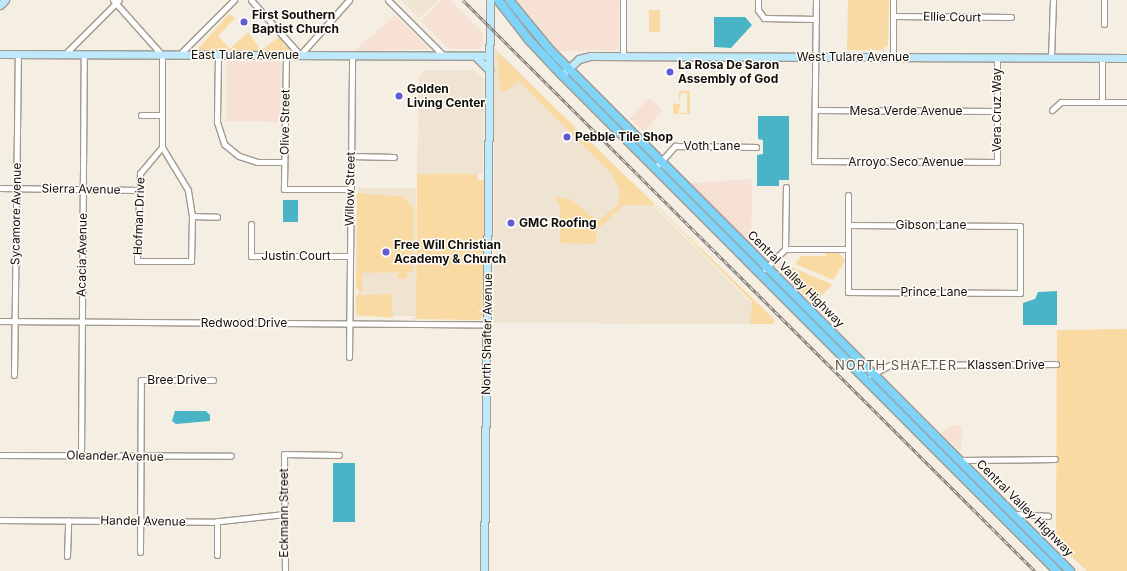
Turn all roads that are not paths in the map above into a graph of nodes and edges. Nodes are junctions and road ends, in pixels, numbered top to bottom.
1 (4, 0) edge
2 (234, 0) edge
3 (251, 0) edge
4 (349, 0) edge
5 (388, 0) edge
6 (490, 0) edge
7 (498, 0) edge
8 (509, 0) edge
9 (623, 0) edge
10 (758, 0) edge
11 (816, 0) edge
12 (893, 0) edge
13 (1053, 0) edge
14 (1104, 0) edge
15 (116, 1) edge
16 (0, 4) edge
17 (893, 16) junction
18 (1011, 18) dead end
19 (816, 19) junction
20 (1104, 24) dead end
21 (0, 54) edge
22 (18, 54) junction
23 (65, 54) junction
24 (84, 54) junction
25 (162, 55) junction
26 (179, 55) junction
27 (218, 55) junction
28 (300, 55) junction
29 (286, 56) junction
30 (352, 56) junction
31 (444, 56) junction
32 (475, 56) junction
33 (490, 56) junction
34 (623, 57) junction
35 (815, 57) junction
36 (893, 58) junction
37 (997, 58) junction
38 (1051, 58) junction
39 (1102, 58) junction
40 (1127, 58) edge
41 (569, 68) junction
42 (489, 70) junction
43 (562, 75) junction
44 (1102, 102) junction
45 (1127, 102) edge
46 (814, 110) junction
47 (1052, 110) dead end
48 (997, 111) junction
49 (141, 114) dead end
50 (162, 115) junction
51 (162, 147) junction
52 (756, 147) dead end
53 (351, 156) junction
54 (394, 157) dead end
55 (284, 162) junction
56 (662, 162) junction
57 (997, 162) joint
58 (655, 168) junction
59 (786, 187) dead end
60 (0, 188) edge
61 (16, 188) junction
62 (83, 188) junction
63 (350, 189) junction
64 (138, 190) junction
65 (848, 195) dead end
66 (192, 216) junction
67 (217, 217) dead end
68 (251, 224) dead end
69 (848, 225) junction
70 (785, 249) junction
71 (848, 249) junction
72 (350, 256) junction
73 (767, 267) junction
74 (760, 274) junction
75 (1020, 293) joint
76 (0, 321) edge
77 (15, 322) junction
78 (82, 322) junction
79 (349, 323) junction
80 (488, 324) junction
81 (349, 357) dead end
82 (1056, 364) dead end
83 (873, 373) junction
84 (14, 375) dead end
85 (213, 380) dead end
86 (867, 381) junction
87 (0, 455) edge
88 (81, 455) junction
89 (339, 455) dead end
90 (141, 456) junction
91 (231, 456) dead end
92 (1055, 459) dead end
93 (960, 460) junction
94 (284, 514) junction
95 (1014, 514) junction
96 (1048, 516) dead end
97 (0, 520) edge
98 (68, 520) junction
99 (140, 521) junction
100 (217, 521) junction
101 (140, 552) dead end
102 (217, 555) dead end
103 (67, 556) dead end
104 (285, 571) edge
105 (484, 571) edge
106 (1057, 571) edge
107 (1070, 571) edge

1 - 16 street
2 - 26 street
3 - 28 street
4 - 28 street
5 - 31 street
6 - 33 street, North Shafter Avenue
7 - 43 main road, Central Valley Highway
8 - 41 main road, Central Valley Highway
9 - 34 street
10 - 19 street
11 - 19 street
12 - 17 street
13 - 38 street
14 - 20 street
15 - 23 street
15 - 25 street
17 - 18 street, Ellie Court
17 - 36 street
19 - 35 street
21 - 22 street, East Tulare Avenue
22 - 23 street, East Tulare Avenue
22 - 61 street, Sycamore Avenue
23 - 24 street, East Tulare Avenue
24 - 25 street, East Tulare Avenue
24 - 62 street, Acacia Avenue
25 - 26 street, East Tulare Avenue
25 - 50 street
26 - 27 street, East Tulare Avenue
27 - 29 street, East Tulare Avenue
27 - 55 street
28 - 29 street, East Tulare Avenue
28 - 30 street, East Tulare Avenue
29 - 55 street, Olive Street
30 - 31 street, East Tulare Avenue
30 - 53 street, Willow Street
31 - 32 street, East Tulare Avenue
32 - 33 street, East Tulare Avenue
32 - 42 street
33 - 42 street, North Shafter Avenue
34 - 35 street, West Tulare Avenue
34 - 41 street, West Tulare Avenue
35 - 36 street, West Tulare Avenue
35 - 46 street
36 - 37 street, West Tulare Avenue
37 - 38 street, West Tulare Avenue
37 - 48 street, Vera Cruz Way
38 - 39 street, West Tulare Avenue
39 - 40 street, West Tulare Avenue
39 - 44 street
41 - 43 street, West Tulare Avenue
41 - 56 main road, Central Valley Highway
42 - 80 street, North Shafter Avenue
43 - 58 main road, Central Valley Highway
44 - 45 street
44 - 47 street
46 - 48 street, Mesa Verde Avenue
46 - 57 street, Arroyo Seco Avenue
48 - 57 street, Vera Cruz Way
49 - 50 street
50 - 51 street
51 - 64 street, Hofman Drive
51 - 66 street, Hofman Drive
52 - 56 street, Voth Lane
53 - 54 street
53 - 63 street, Willow Street
55 - 63 street, Olive Street
56 - 58 street, Voth Lane
56 - 73 main road, Central Valley Highway
58 - 74 main road, Central Valley Highway
59 - 70 street
60 - 61 street, Sierra Avenue
61 - 62 street, Sierra Avenue
61 - 77 street, Sycamore Avenue
62 - 64 street, Sierra Avenue
62 - 78 street, Acacia Avenue
63 - 72 street, Willow Street
64 - 66 street, Hofman Drive
65 - 69 street
66 - 67 street
68 - 72 street, Justin Court
69 - 71 street
69 - 75 street, Gibson Lane
70 - 71 street
70 - 73 street
71 - 75 street, Prince Lane
72 - 79 street, Willow Street
73 - 74 street
73 - 83 main road, Central Valley Highway
74 - 86 main road, Central Valley Highway
76 - 77 street, Redwood Drive
77 - 78 street, Redwood Drive
77 - 84 street, Sycamore Avenue
78 - 79 street, Redwood Drive
78 - 88 street, Acacia Avenue
79 - 80 street, Redwood Drive
79 - 81 street, Willow Street
80 - 105 street, North Shafter Avenue
82 - 83 street, Klassen Drive
83 - 86 street, Klassen Drive
83 - 93 main road, Central Valley Highway
85 - 90 street, Bree Drive
86 - 106 main road, Central Valley Highway
87 - 88 street, Oleander Avenue
88 - 90 street, Oleander Avenue
89 - 94 street, Eckmann Street
90 - 91 street, Oleander Avenue
90 - 99 street
92 - 93 street
93 - 95 main road, Central Valley Highway
94 - 100 street, Handel Avenue
94 - 104 street, Eckmann Street
95 - 96 street
95 - 107 main road, Central Valley Highway
97 - 98 street, Handel Avenue
98 - 99 street, Handel Avenue
98 - 103 street
99 - 100 street, Handel Avenue
99 - 101 street
100 - 102 street

